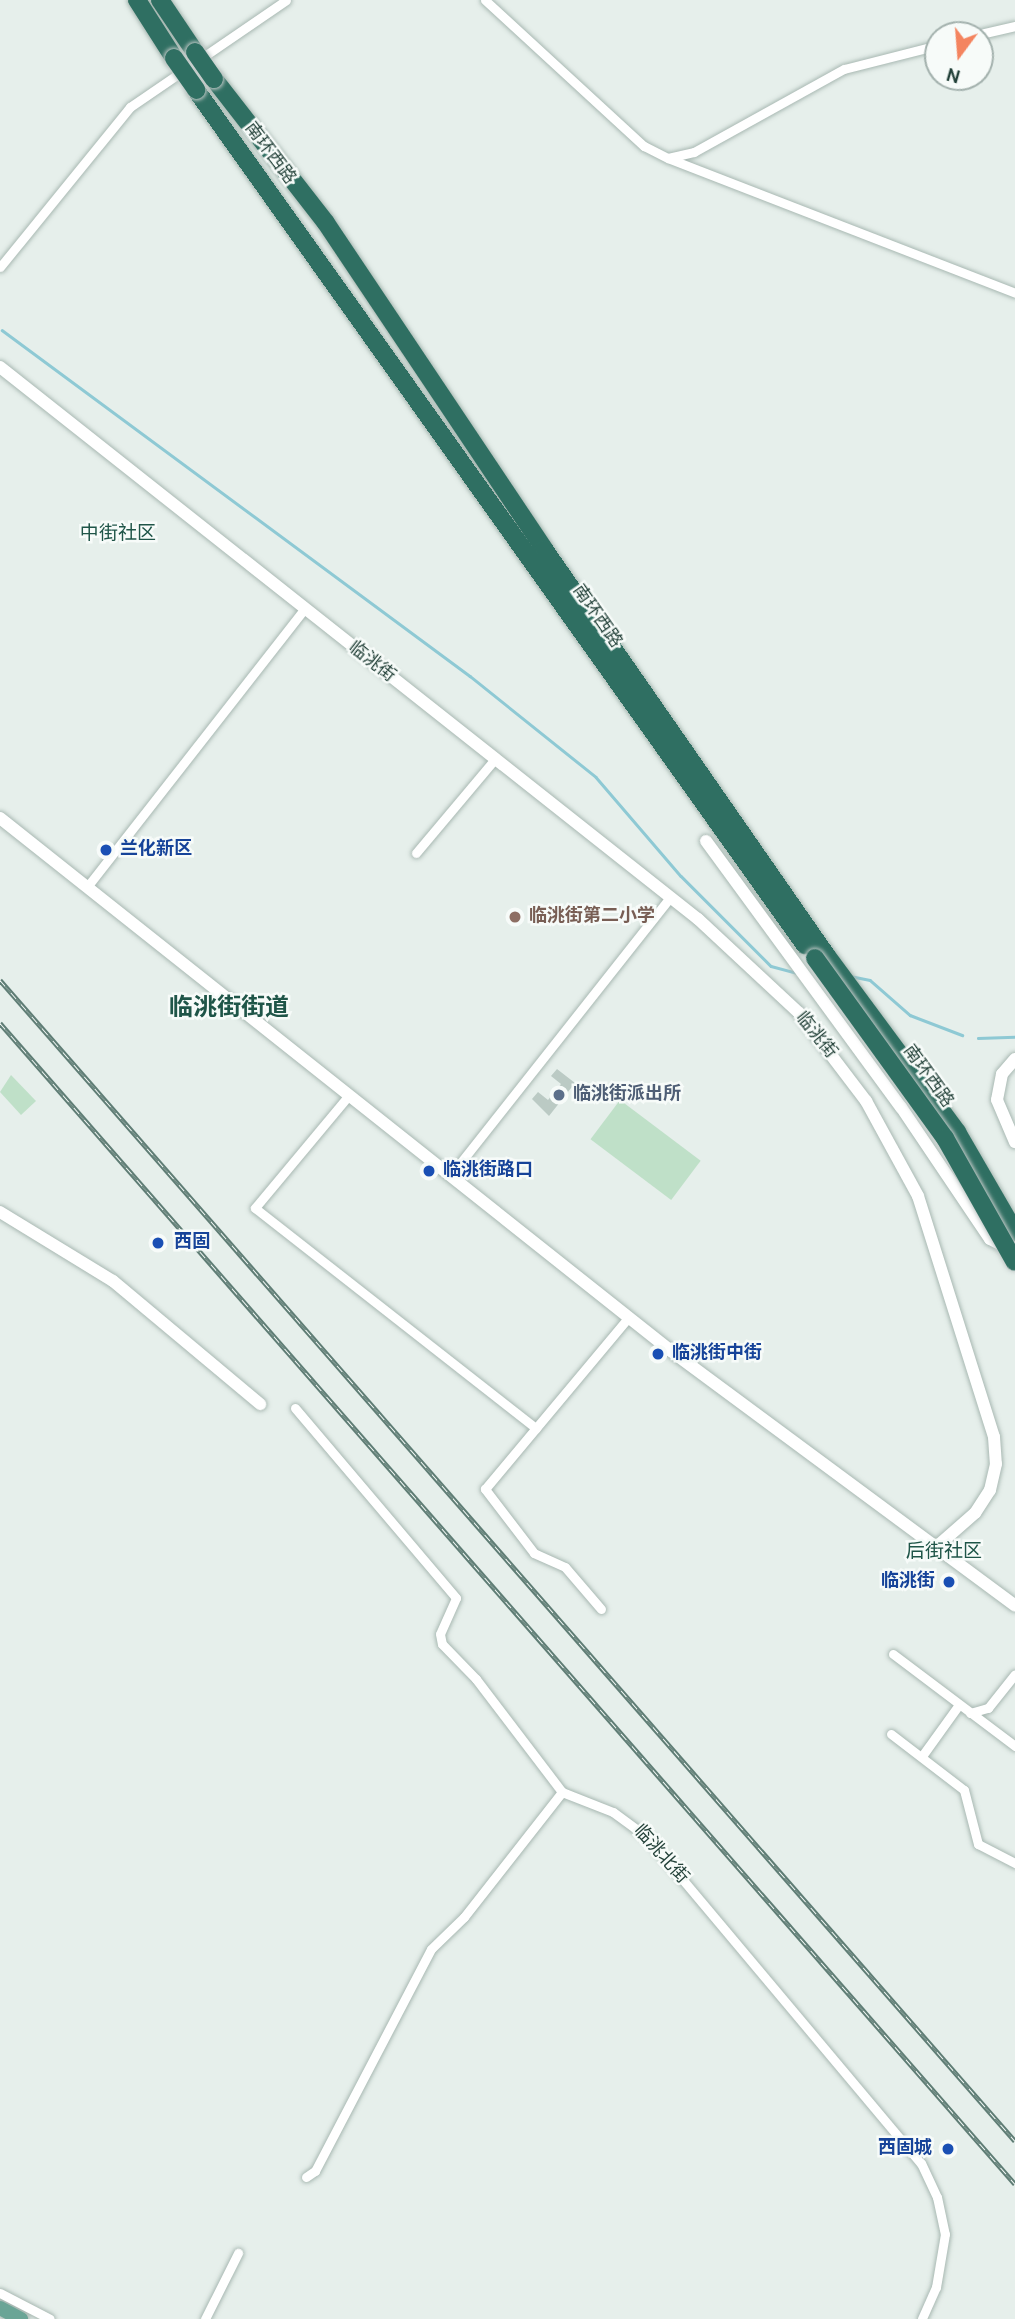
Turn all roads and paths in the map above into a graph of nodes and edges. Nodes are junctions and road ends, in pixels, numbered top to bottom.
1 (137, 0) edge
2 (160, 0) edge
3 (286, 0) edge
4 (485, 0) edge
5 (1015, 26) edge
6 (994, 31) edge
7 (924, 49) edge
8 (668, 158) junction
9 (0, 267) edge
10 (1015, 293) edge
11 (0, 367) edge
12 (544, 549) junction
13 (528, 559) junction
14 (303, 611) junction
15 (495, 760) junction
16 (0, 818) edge
17 (706, 841) dead end
18 (416, 852) dead end
19 (86, 887) junction
20 (670, 897) junction
21 (821, 957) junction
22 (1015, 1059) edge
23 (349, 1095) junction
24 (1015, 1142) edge
25 (450, 1175) junction
26 (0, 1212) edge
27 (1015, 1231) edge
28 (1015, 1248) edge
29 (1015, 1262) edge
30 (629, 1317) junction
31 (260, 1404) dead end
32 (295, 1408) dead end
33 (536, 1428) junction
34 (934, 1549) junction
35 (1015, 1606) edge
36 (601, 1609) dead end
37 (893, 1654) dead end
38 (1015, 1674) edge
39 (958, 1706) junction
40 (970, 1713) junction
41 (891, 1734) dead end
42 (1015, 1746) edge
43 (922, 1756) junction
44 (562, 1792) junction
45 (1015, 1863) edge
46 (306, 2177) dead end
47 (238, 2253) dead end
48 (0, 2294) edge
49 (0, 2308) edge
50 (21, 2319) edge
51 (50, 2319) edge
52 (205, 2319) edge
53 (922, 2319) edge

1 - 13 highway, 南环西路, bridge
2 - 12 highway, 南环西路, bridge
3 - 9 street
4 - 8 street
5 - 6 street
7 - 8 street
8 - 10 street
11 - 14 street, 临洮街
12 - 13 main road
12 - 21 highway, 南环西路
13 - 21 highway, 南环西路
14 - 15 street, 临洮街
14 - 19 street
15 - 18 street
15 - 20 street, 临洮街
16 - 19 street
17 - 28 street
19 - 23 street
20 - 25 street
20 - 34 street, 临洮街
21 - 27 highway, 南环西路
21 - 29 highway, 南环西路, bridge
22 - 24 street
23 - 25 street
23 - 33 street
25 - 30 street
26 - 31 street
30 - 33 street
30 - 34 street
32 - 44 street
33 - 36 street
34 - 35 street
37 - 39 street
38 - 40 street
39 - 40 street
39 - 43 street
40 - 42 street
41 - 43 street
43 - 45 street
44 - 46 street
44 - 53 street, 临洮北街
47 - 52 street
48 - 51 street
49 - 50 main road

